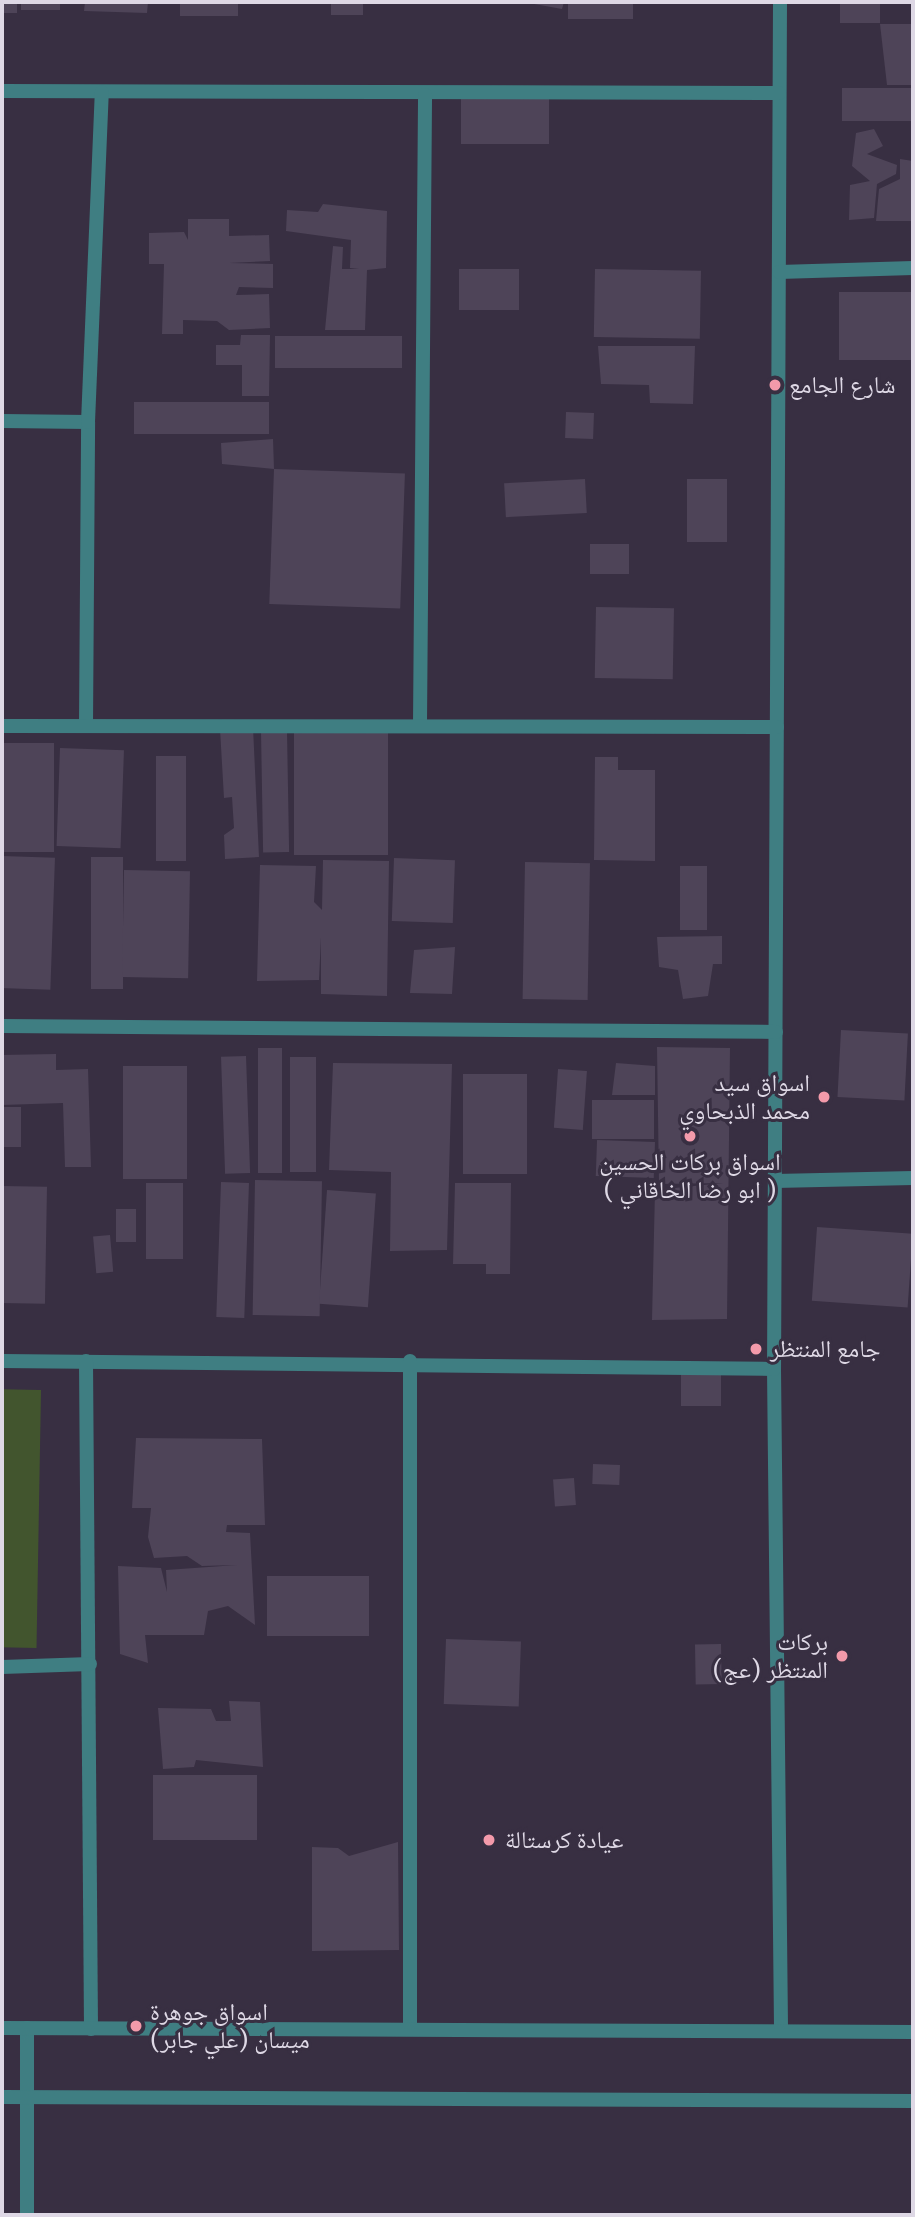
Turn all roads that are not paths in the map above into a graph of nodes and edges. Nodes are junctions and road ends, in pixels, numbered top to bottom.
1 (780, 2) edge
2 (2, 91) edge
3 (102, 92) junction
4 (779, 93) junction
5 (425, 94) junction
6 (913, 268) edge
7 (779, 272) junction
8 (2, 421) edge
9 (88, 422) junction
10 (420, 724) junction
11 (86, 725) junction
12 (2, 726) edge
13 (777, 727) junction
14 (2, 1026) edge
15 (776, 1032) junction
16 (913, 1178) edge
17 (775, 1181) junction
18 (2, 1361) edge
19 (86, 1361) junction
20 (410, 1361) junction
21 (774, 1369) junction
22 (90, 1664) junction
23 (2, 1667) edge
24 (410, 2026) junction
25 (2, 2028) edge
26 (27, 2028) junction
27 (91, 2029) junction
28 (781, 2031) junction
29 (913, 2032) edge
30 (2, 2097) edge
31 (28, 2098) junction
32 (913, 2101) edge
33 (27, 2215) edge

1 - 4 street
2 - 3 street
3 - 5 street
3 - 9 street
4 - 5 street
4 - 7 street
5 - 10 street
6 - 7 street
7 - 13 street
8 - 9 street
9 - 11 street
10 - 11 street
10 - 13 street
11 - 12 street
13 - 15 street
14 - 15 street
15 - 17 street
16 - 17 street
17 - 21 street
18 - 19 street
19 - 20 street
19 - 22 street
20 - 21 street
20 - 24 street
21 - 28 street
22 - 23 street
22 - 27 street
24 - 27 street
24 - 28 street
25 - 26 street
26 - 27 street
26 - 31 street
28 - 29 street
30 - 31 street
31 - 32 street
31 - 33 street

